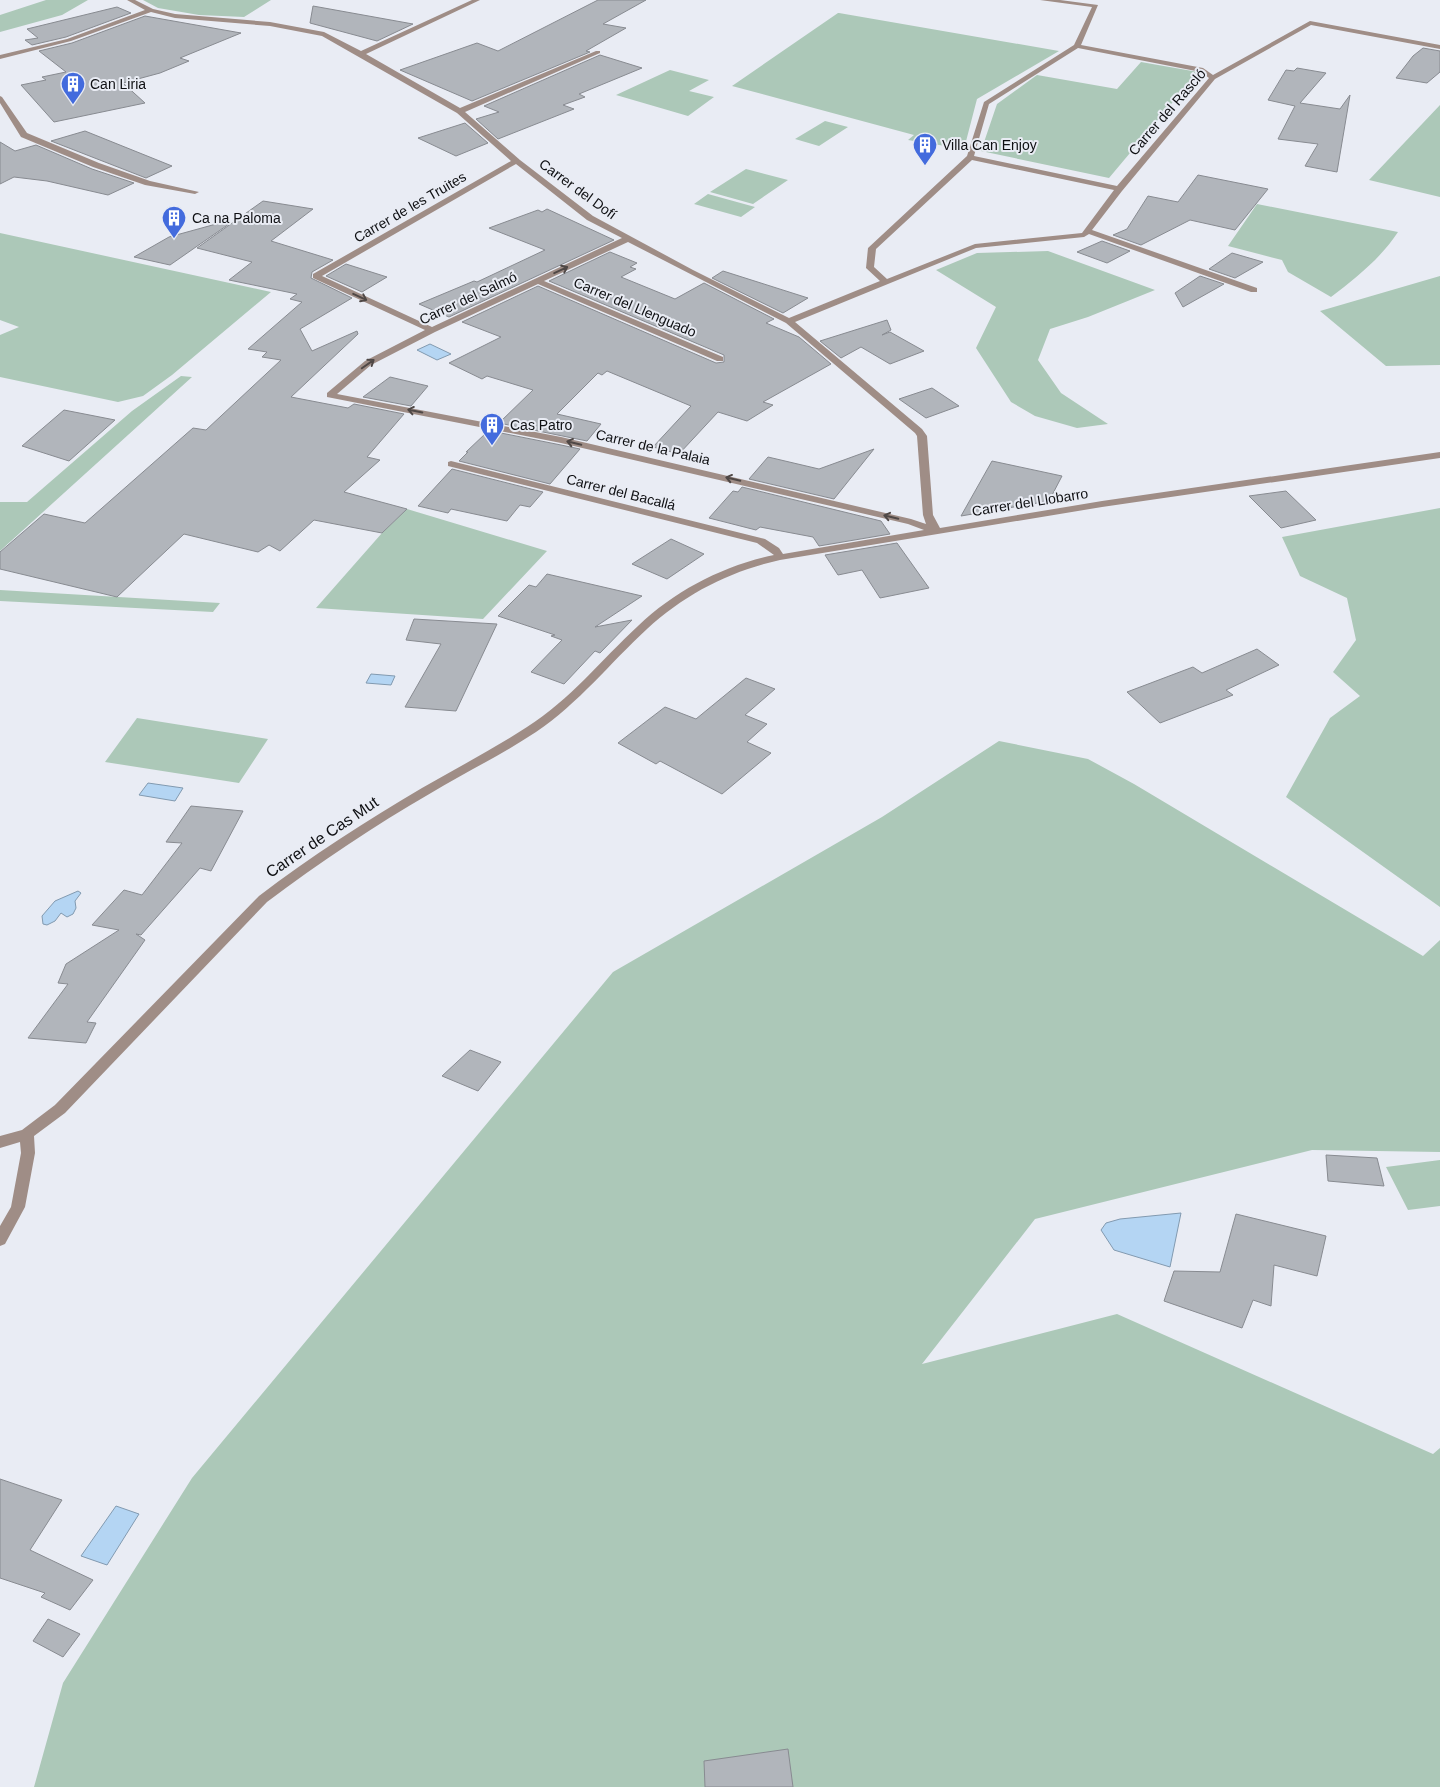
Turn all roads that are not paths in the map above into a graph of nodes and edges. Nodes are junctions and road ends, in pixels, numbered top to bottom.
1 (130, 0) edge
2 (477, 0) edge
3 (1044, 0) edge
4 (151, 10) junction
5 (1077, 46) junction
6 (1440, 47) edge
7 (598, 52) dead end
8 (361, 54) junction
9 (0, 57) edge
10 (1213, 78) junction
11 (0, 98) edge
12 (460, 111) junction
13 (970, 157) junction
14 (517, 162) junction
15 (1119, 189) junction
16 (195, 192) dead end
17 (1088, 231) junction
18 (627, 239) junction
19 (538, 281) junction
20 (886, 282) junction
21 (1254, 290) dead end
22 (789, 321) junction
23 (432, 330) junction
24 (720, 359) dead end
25 (330, 395) joint
26 (1440, 455) edge
27 (450, 464) dead end
28 (937, 531) junction
29 (780, 557) junction
30 (643, 627) joint
31 (27, 1134) junction
32 (0, 1142) edge
33 (0, 1240) edge

1 - 4 street, Carrer del Dofí
2 - 8 street
3 - 5 street
4 - 8 street, Carrer del Dofí
4 - 9 street
5 - 10 street
5 - 13 street
6 - 10 street, Carrer del Rascló
7 - 12 street
8 - 12 street, Carrer del Dofí
10 - 15 street, Carrer del Rascló
11 - 16 street
12 - 14 street, Carrer del Dofí
13 - 15 street
13 - 20 street
14 - 18 street, Carrer del Dofí
14 -> 23 street, Carrer de les Truites
15 - 17 street, Carrer del Rascló
17 - 20 street
17 - 21 street
19 -> 18 street, Carrer del Salmó
18 - 22 street, Carrer del Dofí
19 - 23 street, Carrer del Salmó
19 - 24 street, Carrer del Llenguado
20 - 22 street
22 - 28 street, Carrer del Dofí
25 -> 23 street, Carrer del Salmó
28 -> 25 street, Carrer de la Palaia
26 - 28 street, Carrer del Llobarro
27 - 29 street, Carrer del Bacallá
28 - 29 street, Carrer del Llobarro
29 - 30 street, Carrer del Llobarro
30 - 31 street, Carrer de Cas Mut
31 - 32 street, Carrer de Cas Mut
31 - 33 street

